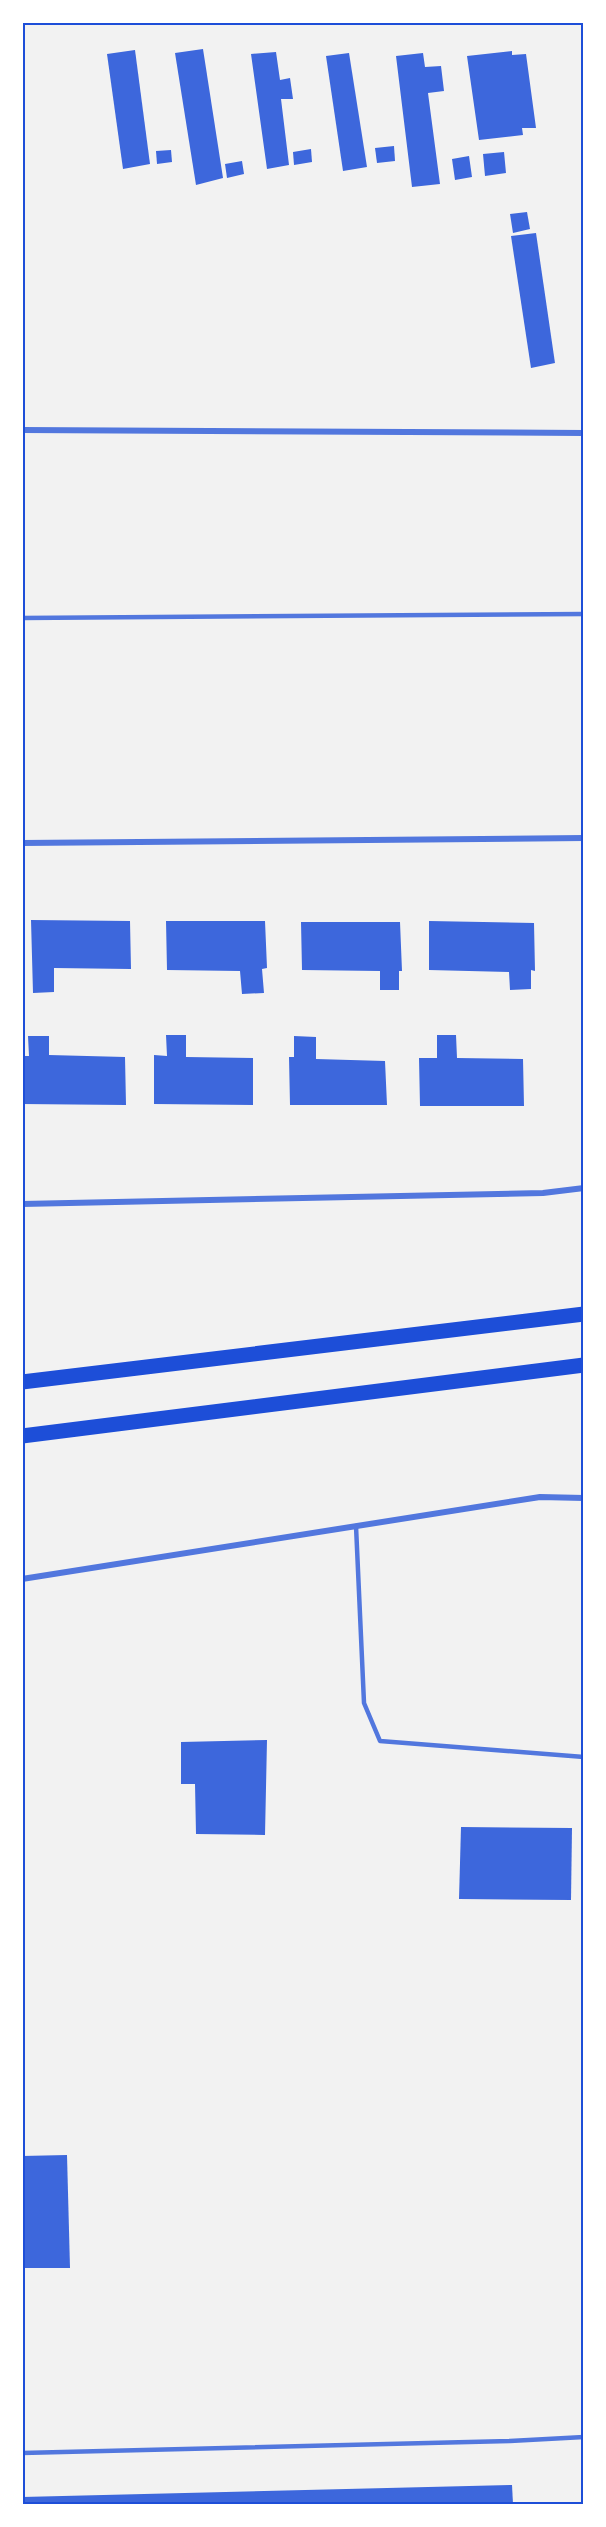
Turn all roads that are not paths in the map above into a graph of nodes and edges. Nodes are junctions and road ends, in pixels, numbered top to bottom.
1 (22, 430) edge
2 (584, 433) edge
3 (584, 614) edge
4 (22, 618) edge
5 (584, 838) edge
6 (22, 843) edge
7 (584, 1188) edge
8 (22, 1204) edge
9 (584, 1314) edge
10 (584, 1365) edge
11 (22, 1382) edge
12 (22, 1436) edge
13 (584, 1498) edge
14 (357, 1526) junction
15 (22, 1579) edge
16 (584, 1757) edge
17 (584, 2437) edge
18 (22, 2453) edge

1 - 2 street
3 - 4 lane
5 - 6 street
7 - 8 street
9 - 11 main road
10 - 12 main road
13 - 14 street
14 - 15 street
14 - 16 lane
17 - 18 lane

